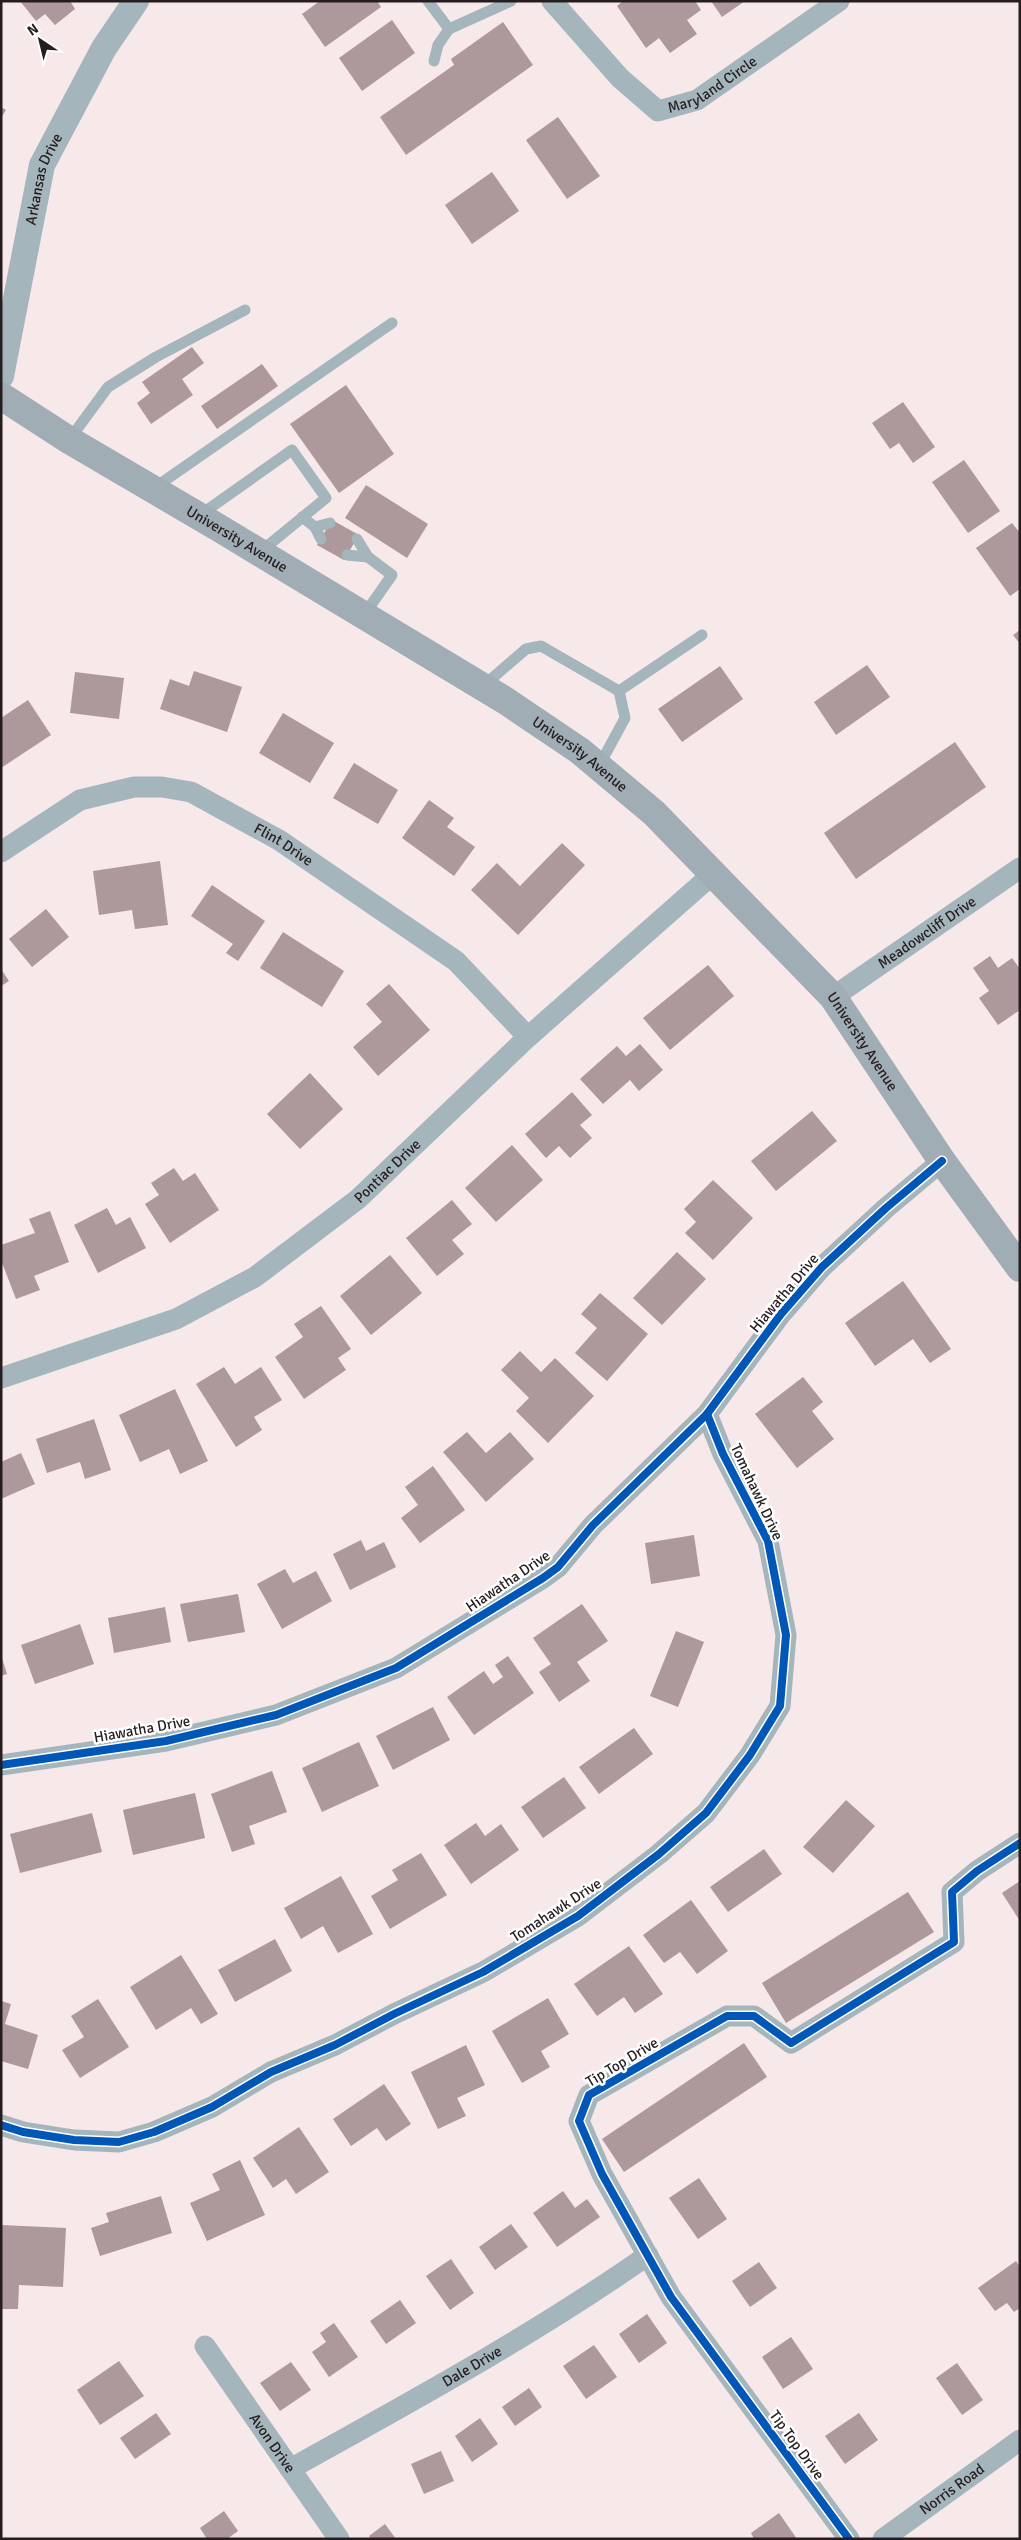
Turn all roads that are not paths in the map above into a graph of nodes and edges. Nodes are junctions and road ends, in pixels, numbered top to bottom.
1 (136, 1) edge
2 (428, 1) edge
3 (511, 1) edge
4 (552, 1) edge
5 (839, 1) edge
6 (449, 29) junction
7 (434, 61) dead end
8 (245, 310) dead end
9 (392, 323) dead end
10 (1, 376) edge
11 (1, 396) edge
12 (69, 440) junction
13 (152, 489) junction
14 (199, 516) junction
15 (302, 517) junction
16 (330, 523) dead end
17 (315, 527) junction
18 (321, 539) dead end
19 (357, 539) dead end
20 (259, 552) junction
21 (347, 555) dead end
22 (368, 557) junction
23 (363, 617) junction
24 (702, 635) dead end
25 (482, 687) junction
26 (619, 690) junction
27 (598, 766) junction
28 (1, 852) edge
29 (1020, 868) edge
30 (714, 873) junction
31 (833, 998) junction
32 (528, 1037) junction
33 (942, 1161) junction
34 (1020, 1268) edge
35 (1, 1378) edge
36 (707, 1414) junction
37 (1, 1765) edge
38 (1020, 1843) edge
39 (1, 2125) edge
40 (648, 2254) junction
41 (205, 2346) dead end
42 (1020, 2440) edge
43 (290, 2469) junction
44 (339, 2539) edge
45 (849, 2539) edge
46 (883, 2539) edge

1 - 10 street, Arkansas Drive
2 - 6 lane
3 - 6 lane
4 - 5 street, Maryland Circle
6 - 7 lane
8 - 12 lane
9 - 13 lane
11 - 12 main road, University Avenue
12 - 13 main road, University Avenue
13 - 14 main road, University Avenue
14 - 15 lane
14 - 20 main road, University Avenue
15 - 17 lane
15 - 20 lane
16 - 17 lane
17 - 18 lane
19 - 22 lane
20 - 23 main road, University Avenue
21 - 22 lane
22 - 23 lane
23 - 25 main road, University Avenue
24 - 26 lane
25 - 26 lane
25 - 27 main road, University Avenue
26 - 27 lane
27 - 30 main road, University Avenue
28 - 32 street, Flint Drive
29 - 31 street, Meadowcliff Drive
30 - 31 main road, University Avenue
30 - 32 street, Pontiac Drive
31 - 33 main road, University Avenue
32 - 35 street, Pontiac Drive
33 - 34 main road, University Avenue
33 - 36 street, Hiawatha Drive
36 - 37 street, Hiawatha Drive
36 - 39 street, Tomahawk Drive
38 - 40 street, Tip Top Drive
40 - 43 street, Dale Drive
40 - 45 street, Tip Top Drive
41 - 43 street, Avon Drive
42 - 46 street, Norris Road
43 - 44 street, Avon Drive

